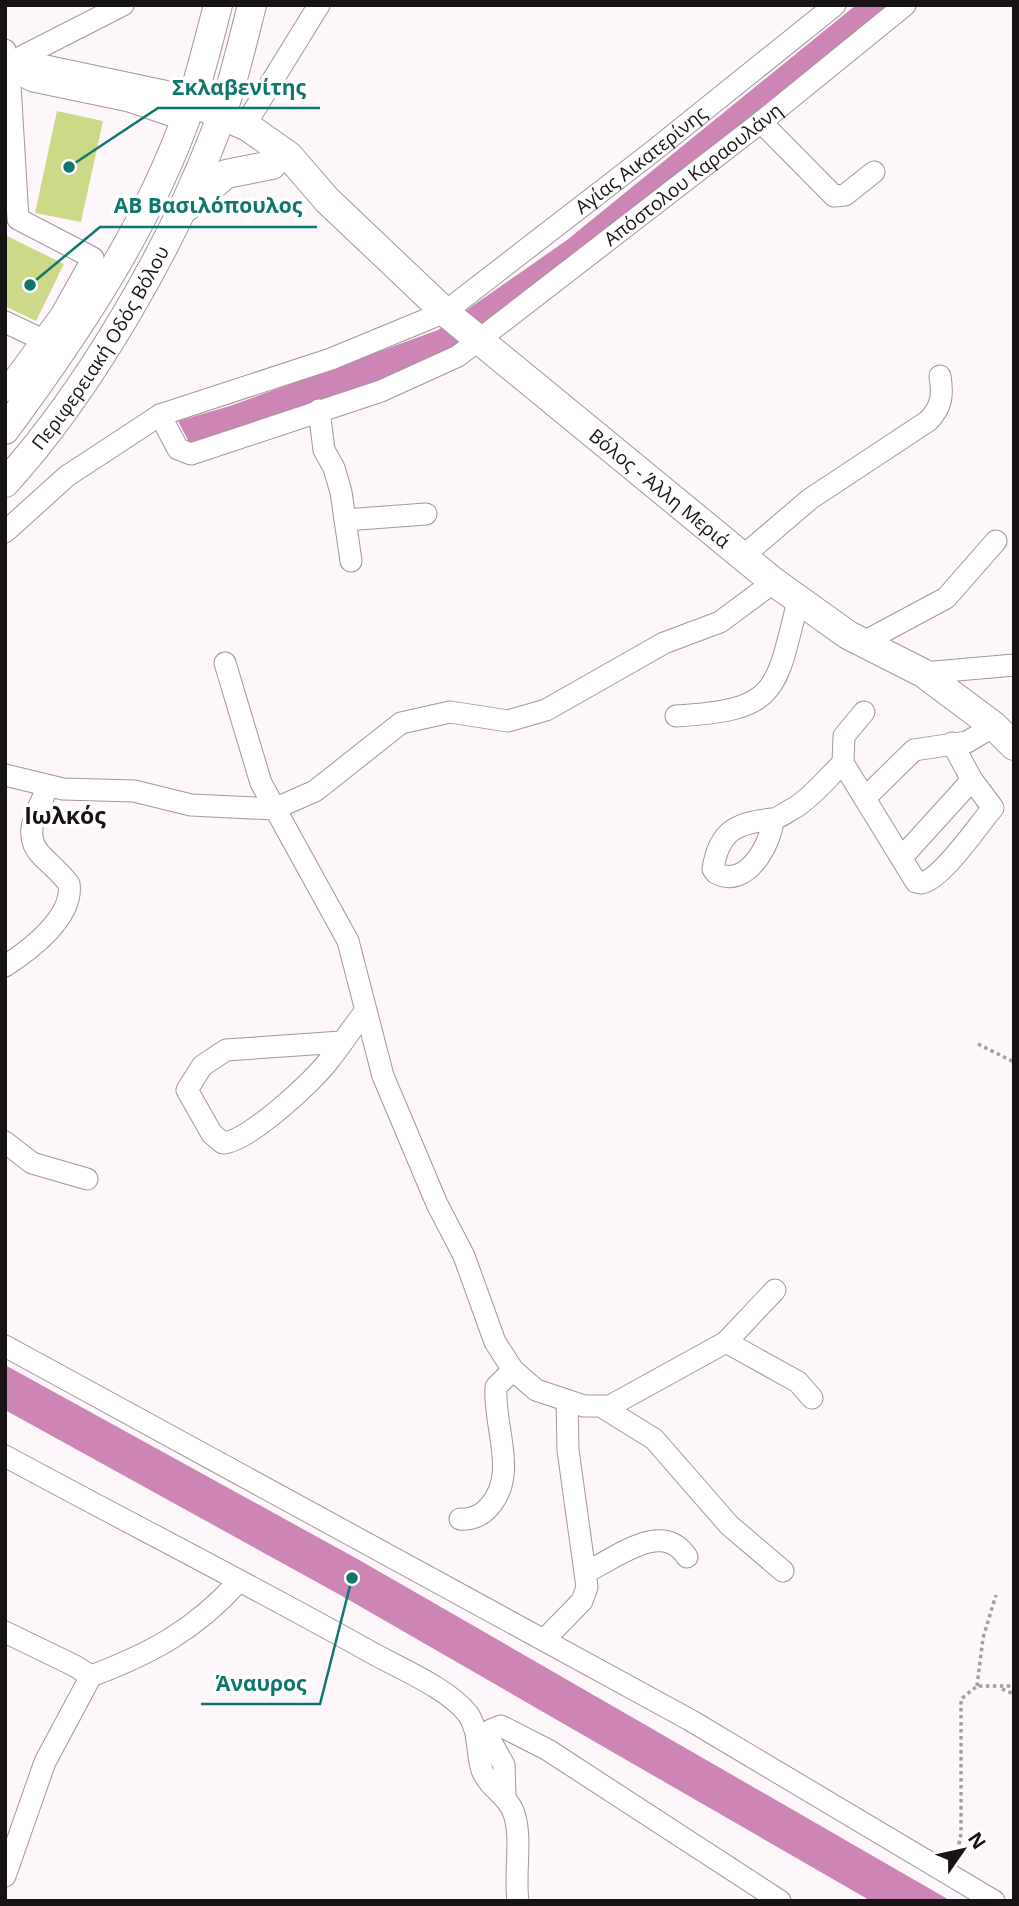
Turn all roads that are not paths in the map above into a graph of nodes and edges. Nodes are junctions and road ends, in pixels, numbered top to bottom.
1 (123, 5) edge
2 (218, 5) edge
3 (252, 5) edge
4 (319, 5) edge
5 (835, 5) edge
6 (905, 5) edge
7 (7, 62) edge
8 (188, 111) junction
9 (761, 122) junction
10 (227, 124) junction
11 (272, 165) junction
12 (874, 172) dead end
13 (327, 200) junction
14 (178, 215) junction
15 (445, 312) junction
16 (5, 321) edge
17 (43, 340) junction
18 (480, 342) junction
19 (940, 376) dead end
20 (5, 391) edge
21 (319, 410) junction
22 (160, 415) junction
23 (5, 430) edge
24 (5, 483) edge
25 (426, 514) dead end
26 (345, 520) junction
27 (5, 532) edge
28 (996, 541) dead end
29 (742, 557) junction
30 (351, 561) dead end
31 (774, 582) junction
32 (798, 601) junction
33 (862, 643) junction
34 (225, 663) dead end
35 (1014, 665) edge
36 (923, 673) junction
37 (864, 712) dead end
38 (676, 716) dead end
39 (994, 726) junction
40 (952, 743) junction
41 (1014, 746) edge
42 (843, 762) junction
43 (5, 775) edge
44 (972, 780) junction
45 (48, 788) junction
46 (864, 799) junction
47 (274, 809) junction
48 (772, 820) dead end
49 (903, 856) junction
50 (5, 966) edge
51 (366, 1011) junction
52 (341, 1042) junction
53 (5, 1142) edge
54 (87, 1179) dead end
55 (775, 1290) dead end
56 (726, 1342) junction
57 (5, 1346) edge
58 (513, 1370) junction
59 (812, 1398) dead end
60 (567, 1401) junction
61 (604, 1408) junction
62 (5, 1456) edge
63 (460, 1519) dead end
64 (687, 1557) dead end
65 (783, 1571) dead end
66 (586, 1572) junction
67 (238, 1582) junction
68 (5, 1632) edge
69 (544, 1640) junction
70 (91, 1676) junction
71 (505, 1796) junction
72 (5, 1876) edge
73 (984, 1898) edge
74 (518, 1901) edge
75 (780, 1901) edge

1 - 7 street
2 - 8 main road, Περιφερειακή Οδός Βόλου
3 - 10 main road, Περιφερειακή Οδός Βόλου
4 - 10 street
5 - 15 street, Αγίας Αικατερίνης
6 - 9 street, Απόστολου Καραουλάνη
7 - 8 street
7 - 17 street
8 - 10 main road, Βόλος - Άλλη Μεριά
8 - 23 main road, Περιφερειακή Οδός Βόλου
9 - 12 street
9 - 18 street, Απόστολου Καραουλάνη
10 - 11 main road, Βόλος - Άλλη Μεριά
10 - 13 main road, Βόλος - Άλλη Μεριά
10 - 14 main road, Περιφερειακή Οδός Βόλου
11 - 13 main road, Βόλος - Άλλη Μεριά
11 - 14 main road
13 - 15 main road, Βόλος - Άλλη Μεριά
14 - 24 main road, Περιφερειακή Οδός Βόλου
15 - 18 main road, Βόλος - Άλλη Μεριά
15 - 22 street, Αγίας Αικατερίνης
16 - 17 street
17 - 20 street
18 - 21 street, Απόστολου Καραουλάνη
18 - 29 main road, Βόλος - Άλλη Μεριά
19 - 29 street
21 - 22 street, Απόστολου Καραουλάνη
21 - 26 street
22 - 27 street, Αγίας Αικατερίνης
25 - 26 street
26 - 30 street
28 - 33 street
29 - 31 main road, Βόλος - Άλλη Μεριά
31 - 32 main road, Βόλος - Άλλη Μεριά
31 - 47 street
32 - 33 main road, Βόλος - Άλλη Μεριά
32 - 38 street
33 - 36 main road, Βόλος - Άλλη Μεριά
34 - 47 street
35 - 36 street
36 - 39 main road, Βόλος - Άλλη Μεριά
37 - 42 street
39 - 40 street
39 - 41 main road, Βόλος - Άλλη Μεριά
40 - 44 street
40 - 46 street
42 - 46 street
42 - 48 street
43 - 45 street
44 - 49 street
44 - 49 street
45 - 47 street
45 - 50 street
46 - 49 street
47 - 51 street
51 - 52 street
51 - 58 street
52 - 52 street
53 - 54 street
55 - 56 street
56 - 59 street
56 - 61 street
57 - 69 street
58 - 60 street
58 - 63 street
60 - 61 street
60 - 66 street
61 - 65 street
62 - 67 street
64 - 66 street
66 - 69 street
67 - 70 street
67 - 71 street
68 - 70 street
69 - 73 street
70 - 72 street
71 - 74 street
71 - 75 street

